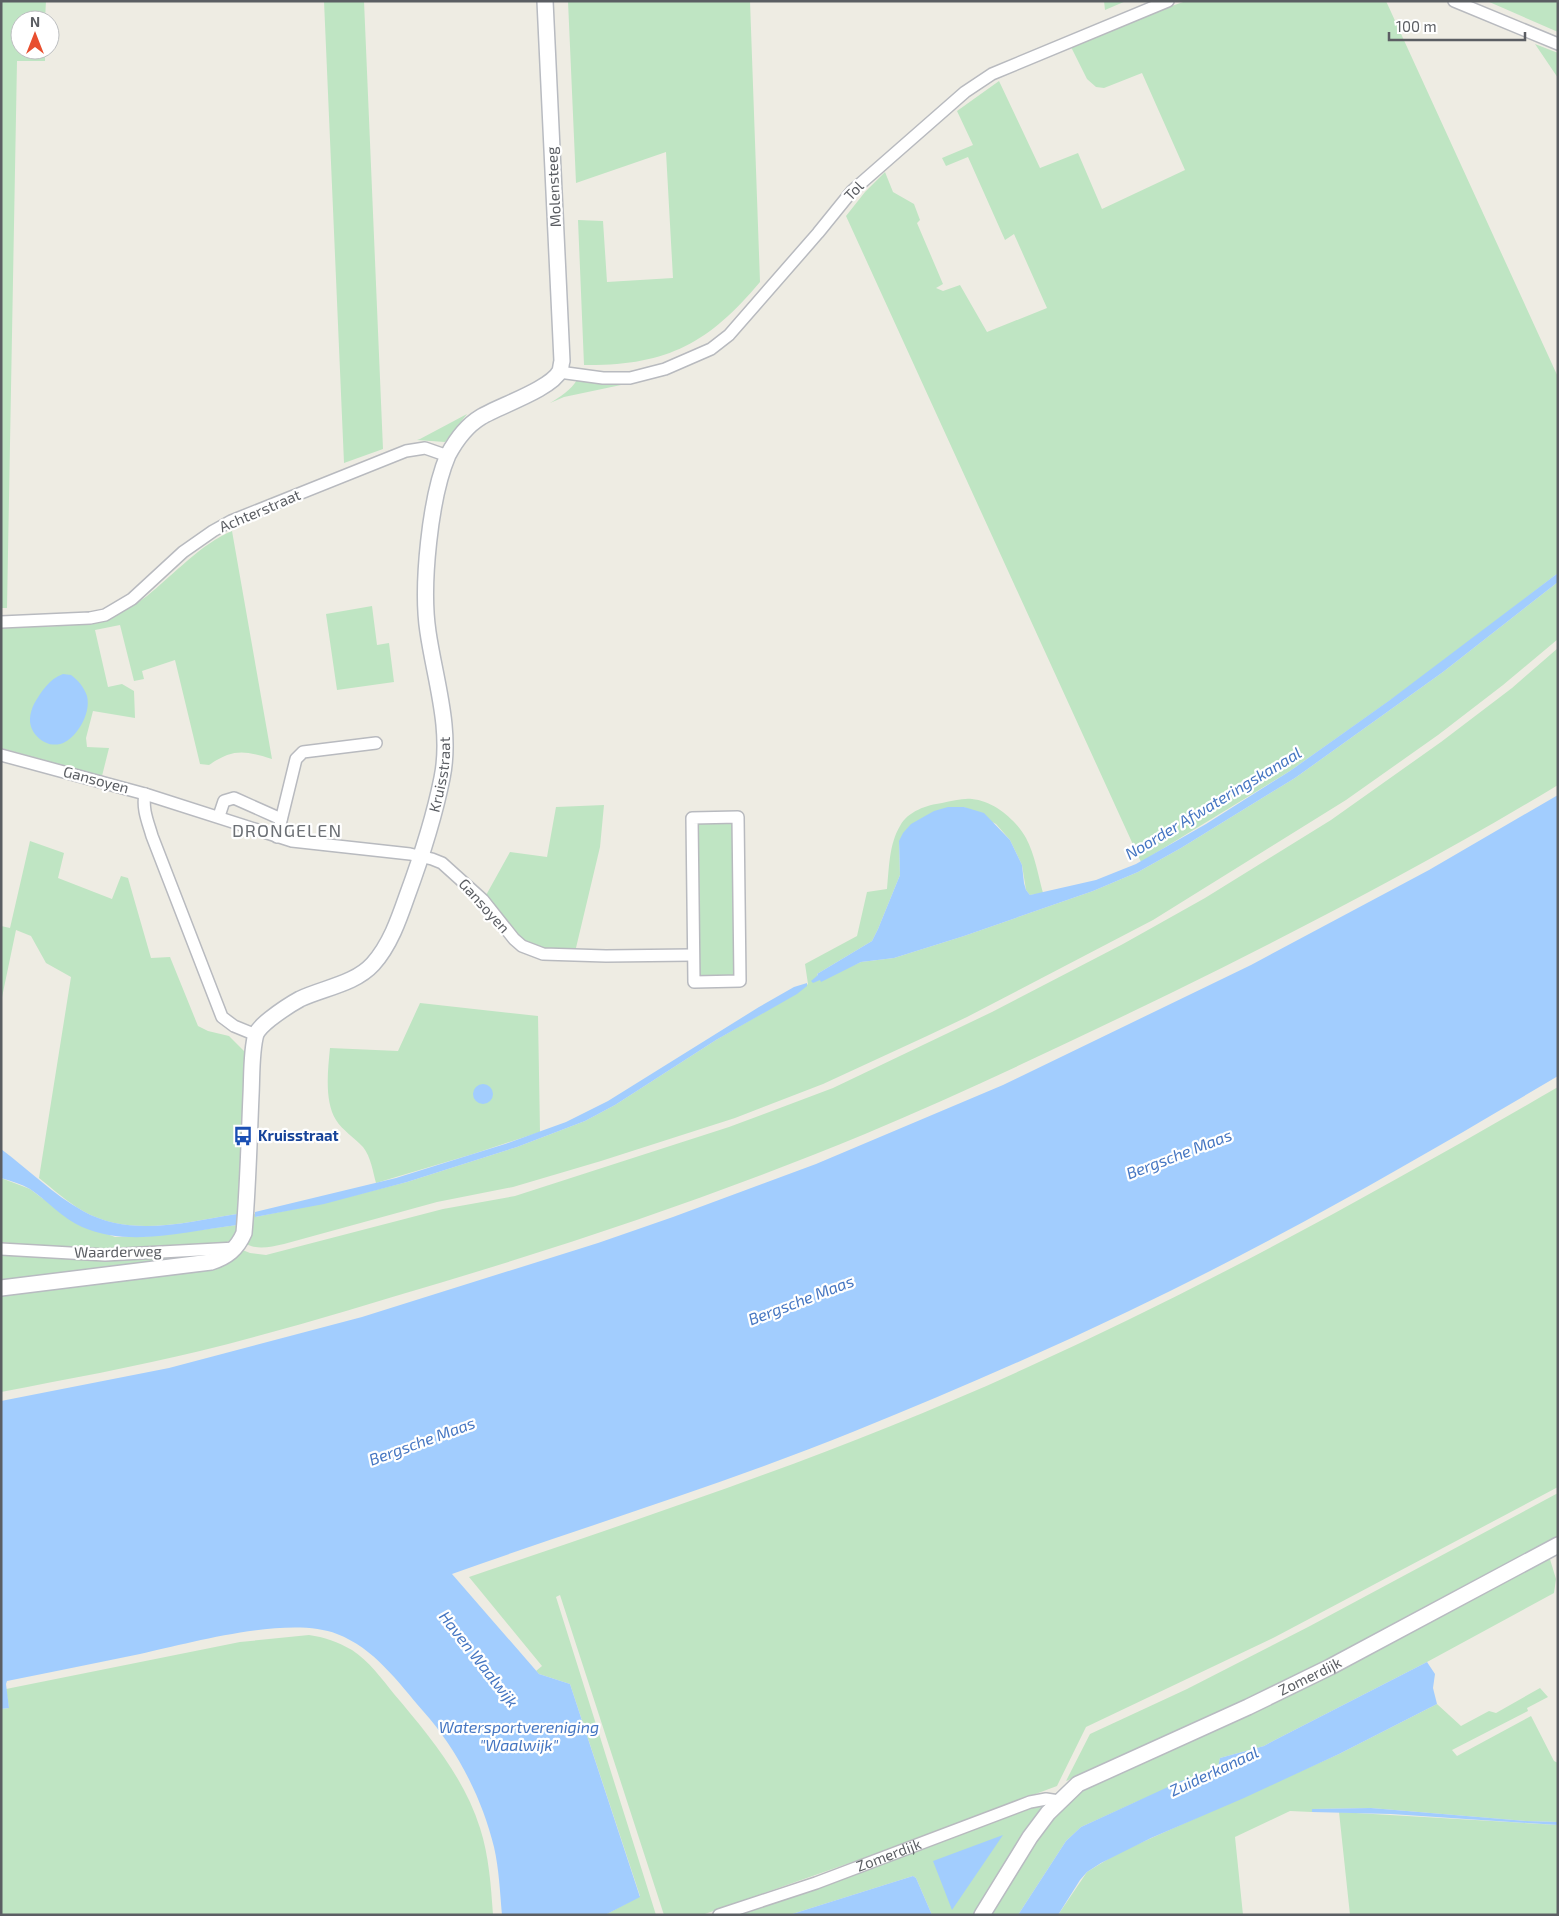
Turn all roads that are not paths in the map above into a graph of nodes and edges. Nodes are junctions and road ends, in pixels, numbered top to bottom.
1 (546, 1) edge
2 (1168, 1) edge
3 (1454, 1) edge
4 (1558, 44) edge
5 (559, 372) junction
6 (448, 456) junction
7 (1, 622) edge
8 (376, 743) dead end
9 (1, 755) edge
10 (145, 794) junction
11 (219, 816) junction
12 (281, 819) junction
13 (277, 837) junction
14 (421, 857) junction
15 (693, 955) junction
16 (256, 1035) junction
17 (236, 1248) junction
18 (1, 1250) edge
19 (1, 1288) edge
20 (1558, 1545) edge
21 (1059, 1801) junction
22 (720, 1915) edge
23 (982, 1915) edge

1 - 5 street, Molensteeg
2 - 5 street, Tol
3 - 4 street
5 - 6 street, Kruisstraat
6 - 7 street, Achterstraat
6 - 14 street, Kruisstraat
8 - 12 street
9 - 10 street, Gansoyen
10 - 11 street, Gansoyen
10 - 16 street
11 - 12 street
11 - 13 street, Gansoyen
12 - 13 street
13 - 14 street, Gansoyen
14 - 15 street, Gansoyen
14 - 16 street, Kruisstraat
15 - 15 street
16 - 17 street
17 - 18 street, Waarderweg
17 - 19 street
20 - 21 street, Zomerdijk
21 - 22 street, Zomerdijk
21 - 23 street, Zomerdijk

